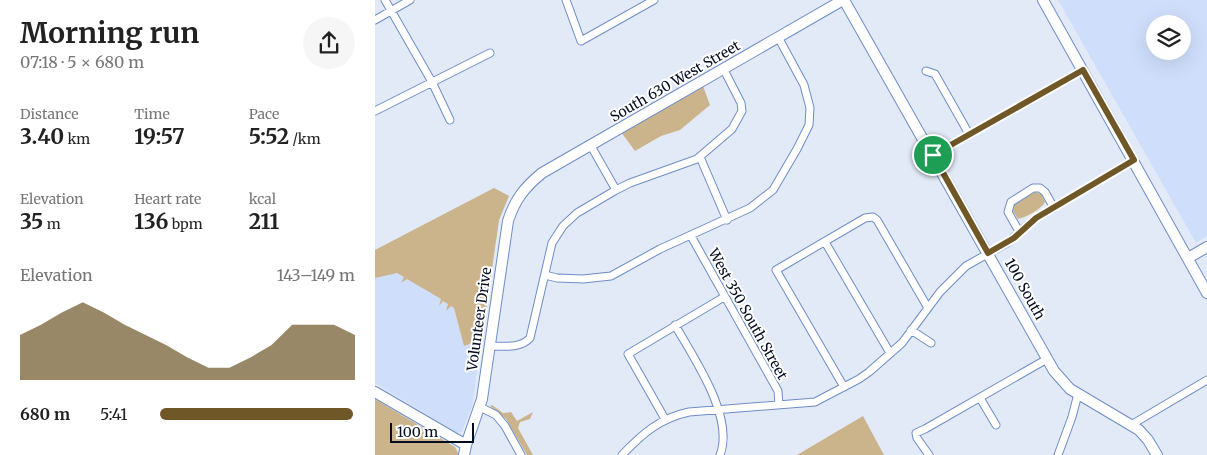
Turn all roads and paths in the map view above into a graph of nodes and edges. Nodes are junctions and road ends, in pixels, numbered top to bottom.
1 (385, 0) edge
2 (410, 0) edge
3 (566, 0) edge
4 (654, 0) edge
5 (844, 0) edge
6 (1043, 0) edge
7 (391, 11) junction
8 (375, 20) edge
9 (778, 37) junction
10 (490, 52) dead end
11 (723, 68) junction
12 (1083, 70) junction
13 (926, 71) dead end
14 (432, 82) junction
15 (375, 111) edge
16 (450, 120) dead end
17 (969, 134) junction
18 (591, 146) junction
19 (933, 155) junction
20 (699, 157) junction
21 (1134, 160) junction
22 (524, 189) joint
23 (616, 190) junction
24 (1054, 208) junction
25 (727, 220) junction
26 (1020, 233) junction
27 (691, 236) junction
28 (825, 242) junction
29 (1207, 247) edge
30 (988, 253) junction
31 (1188, 258) junction
32 (545, 275) junction
33 (1207, 293) edge
34 (723, 297) junction
35 (928, 308) junction
36 (675, 325) junction
37 (911, 330) junction
38 (931, 343) dead end
39 (489, 346) junction
40 (890, 353) junction
41 (1047, 359) junction
42 (1207, 380) edge
43 (843, 387) junction
44 (375, 392) edge
45 (1078, 394) junction
46 (980, 398) junction
47 (779, 405) junction
48 (480, 407) junction
49 (719, 410) junction
50 (665, 419) junction
51 (996, 425) dead end
52 (1131, 425) junction
53 (465, 450) edge
54 (521, 455) edge
55 (621, 455) edge
56 (720, 455) edge
57 (929, 455) edge
58 (1058, 455) edge
59 (1157, 455) edge

1 - 7 street
2 - 7 street
3 - 4 street
5 - 9 street, South 630 West Street
5 - 19 street, 100 South
6 - 12 street
7 - 8 street
7 - 14 street
9 - 11 street, South 630 West Street
9 - 25 street
10 - 14 street
11 - 18 street, South 630 West Street
11 - 20 street
12 - 17 street
12 - 21 street
13 - 17 street
14 - 15 street
14 - 16 street
17 - 19 street
18 - 22 street, South 630 West Street
18 - 23 street
19 - 30 street, 100 South
20 - 23 street
20 - 25 street
21 - 24 street
21 - 31 street
22 - 39 street, Volunteer Drive
23 - 32 street
24 - 26 street
24 - 26 street
25 - 27 street
26 - 30 street
27 - 32 street
27 - 34 street, West 350 South Street
28 - 35 street
28 - 40 street
28 - 43 street
29 - 31 street
30 - 35 street
30 - 41 street, 100 South
31 - 33 street
32 - 39 street
34 - 36 street
34 - 47 street, West 350 South Street
35 - 37 street
36 - 49 street
36 - 50 street
37 - 38 street
37 - 40 street
39 - 48 street, Volunteer Drive
40 - 43 street
41 - 45 street, 100 South
41 - 46 street
42 - 52 street
43 - 47 street
44 - 53 street
45 - 52 street, 100 South
45 - 58 street
46 - 51 street
46 - 57 street
47 - 49 street
48 - 53 street, Volunteer Drive
48 - 54 street
49 - 50 street
49 - 56 street
50 - 55 street
52 - 59 street, 100 South

